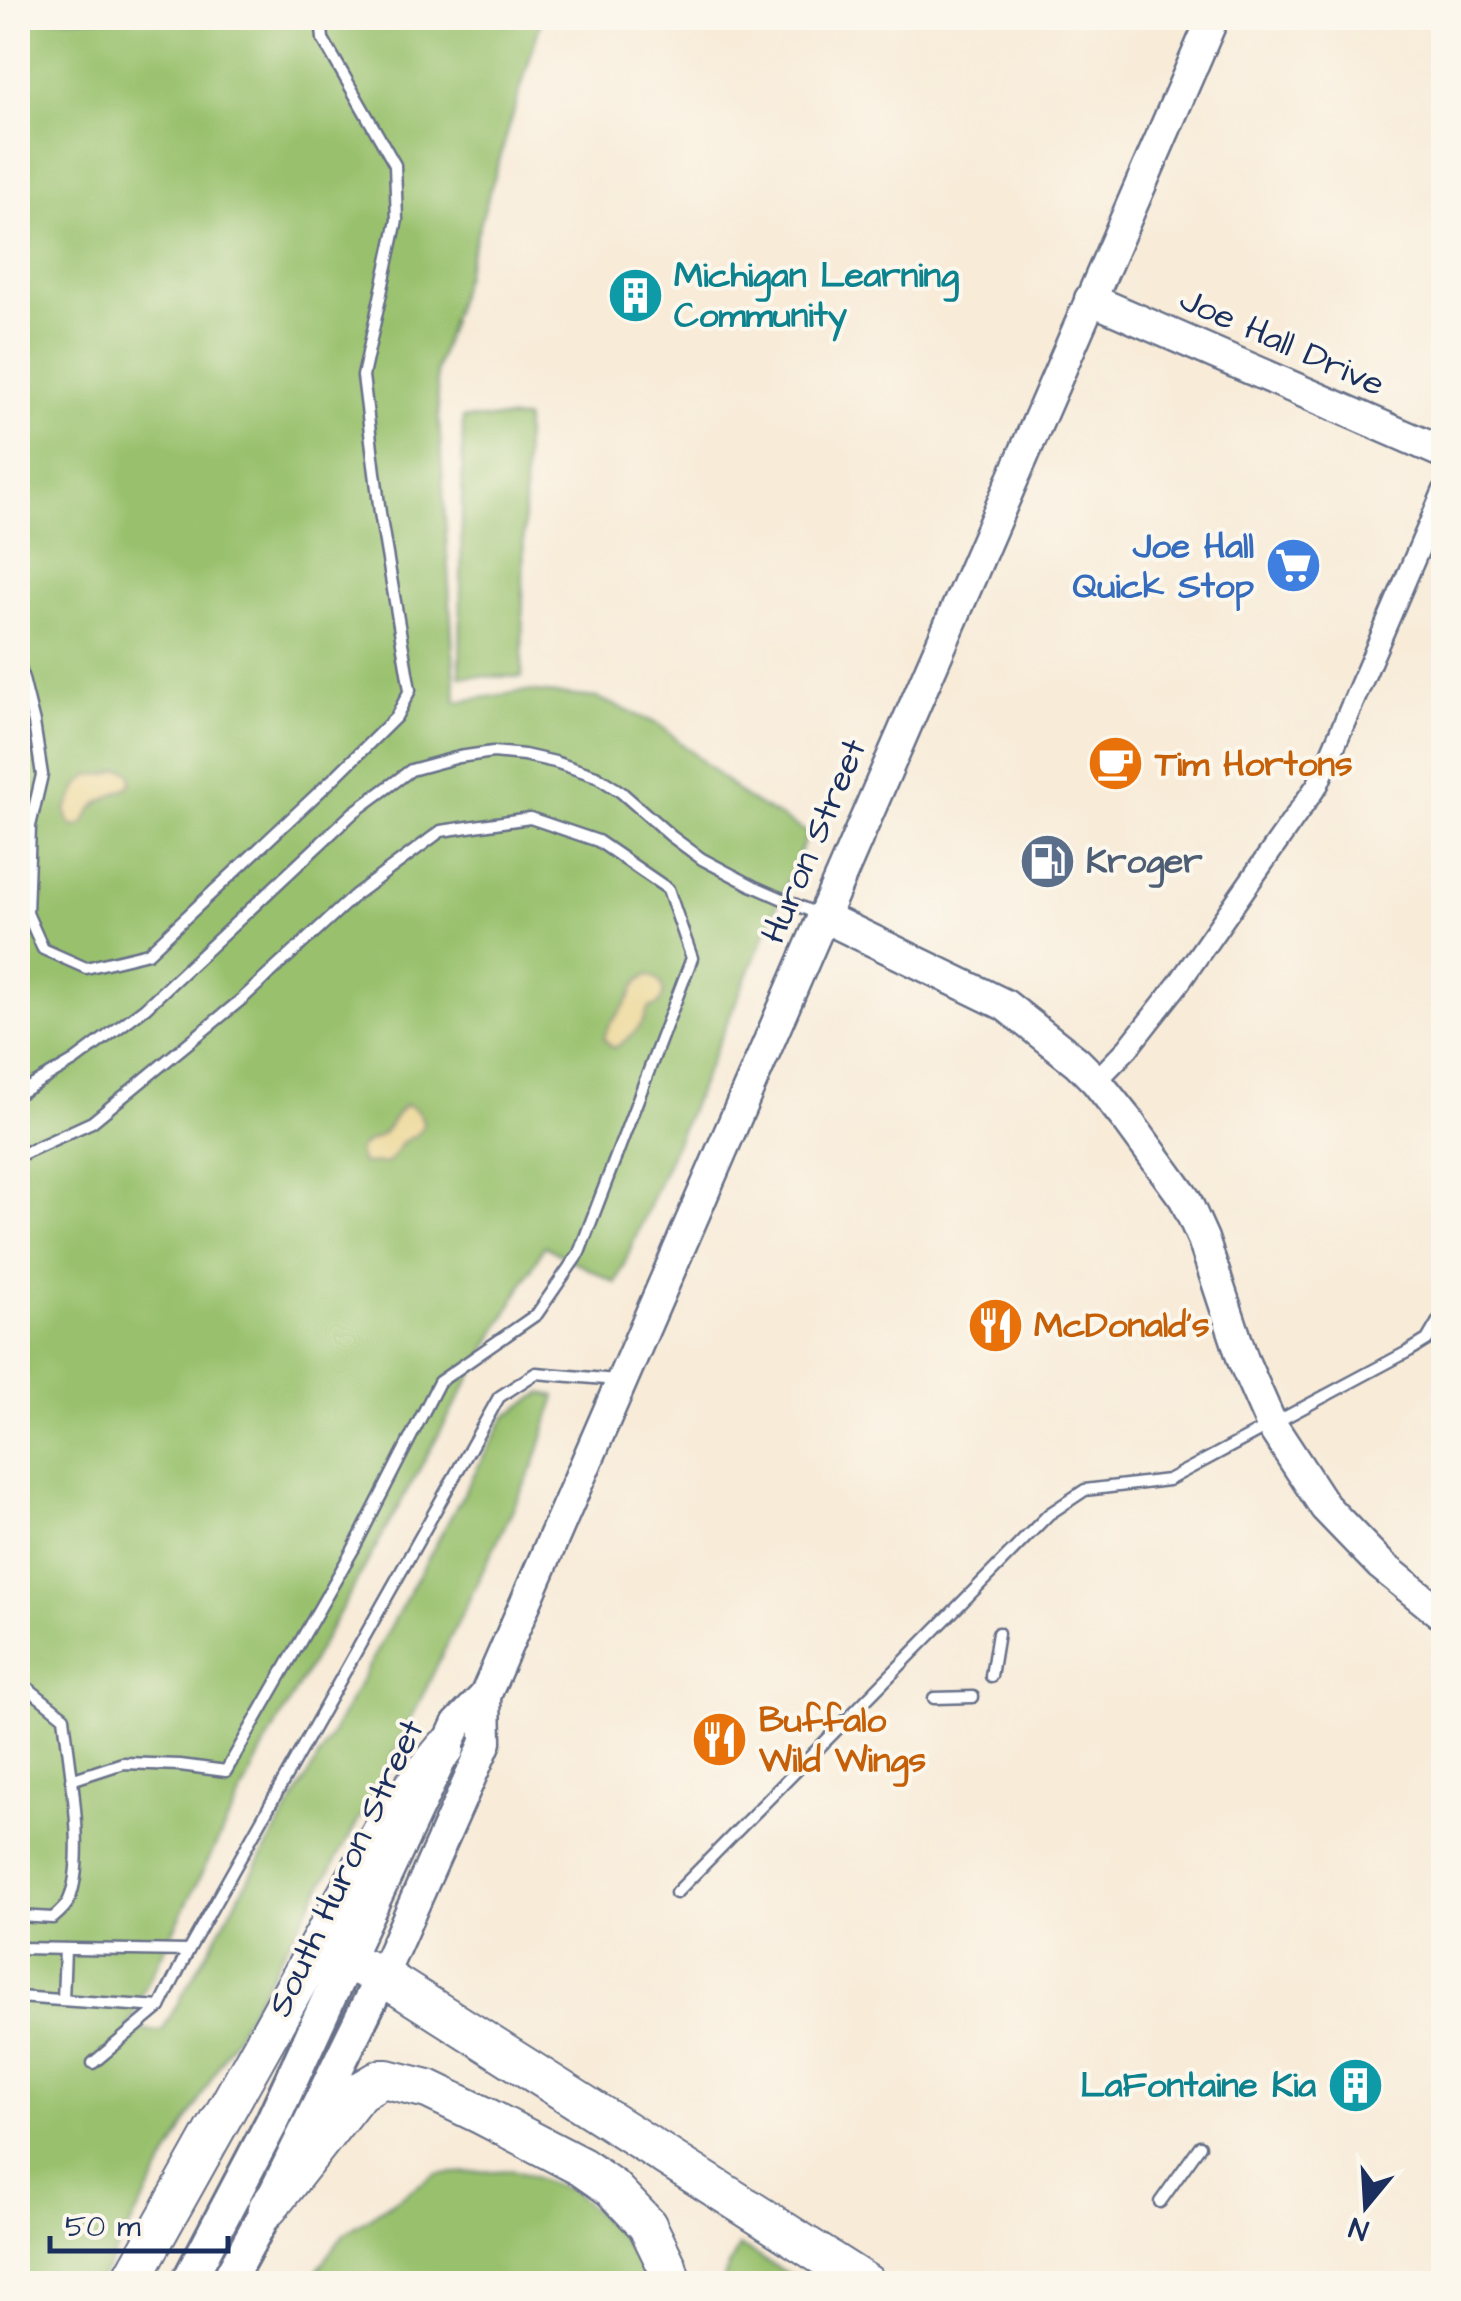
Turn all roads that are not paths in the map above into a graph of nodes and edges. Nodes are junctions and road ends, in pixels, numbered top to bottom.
1 (320, 18) edge
2 (1213, 18) edge
3 (1090, 299) junction
4 (1444, 454) edge
5 (1444, 490) edge
6 (18, 659) edge
7 (822, 916) junction
8 (1096, 1081) junction
9 (18, 1094) edge
10 (18, 1156) edge
11 (1444, 1311) edge
12 (622, 1381) junction
13 (1272, 1426) junction
14 (1444, 1616) edge
15 (998, 1633) dead end
16 (991, 1676) dead end
17 (18, 1680) edge
18 (486, 1696) junction
19 (973, 1697) dead end
20 (934, 1698) dead end
21 (445, 1748) junction
22 (72, 1780) junction
23 (676, 1893) dead end
24 (18, 1916) edge
25 (18, 1948) edge
26 (65, 1949) junction
27 (188, 1951) junction
28 (346, 1960) junction
29 (382, 1976) junction
30 (18, 1997) edge
31 (63, 2000) junction
32 (160, 2007) junction
33 (94, 2063) dead end
34 (1200, 2146) dead end
35 (1160, 2202) dead end
36 (268, 2208) junction
37 (129, 2284) edge
38 (187, 2284) edge
39 (226, 2284) edge
40 (672, 2284) edge
41 (867, 2284) edge

1 - 6 lane
2 - 3 main road, Huron Street
3 - 4 main road, Joe Hall Drive
3 - 7 main road, Huron Street
5 - 8 street
7 - 8 main road
7 - 9 lane
7 - 12 main road, Huron Street
8 - 13 main road
10 - 22 lane
11 - 13 lane
12 - 18 main road, Huron Street
12 - 27 lane
13 - 14 main road
13 - 23 lane
15 - 16 lane
17 - 22 lane
18 - 21 main road, South Huron Street
18 - 29 main road
19 - 20 lane
21 - 28 main road, South Huron Street
21 - 37 highway
22 - 24 lane
25 - 26 lane
26 - 27 lane
26 - 31 lane
27 - 32 lane
28 - 29 highway
28 - 38 main road, South Huron Street
29 - 36 main road
29 - 41 highway
30 - 31 lane
31 - 32 lane
32 - 33 lane
34 - 35 lane
36 - 39 main road
36 - 40 highway

